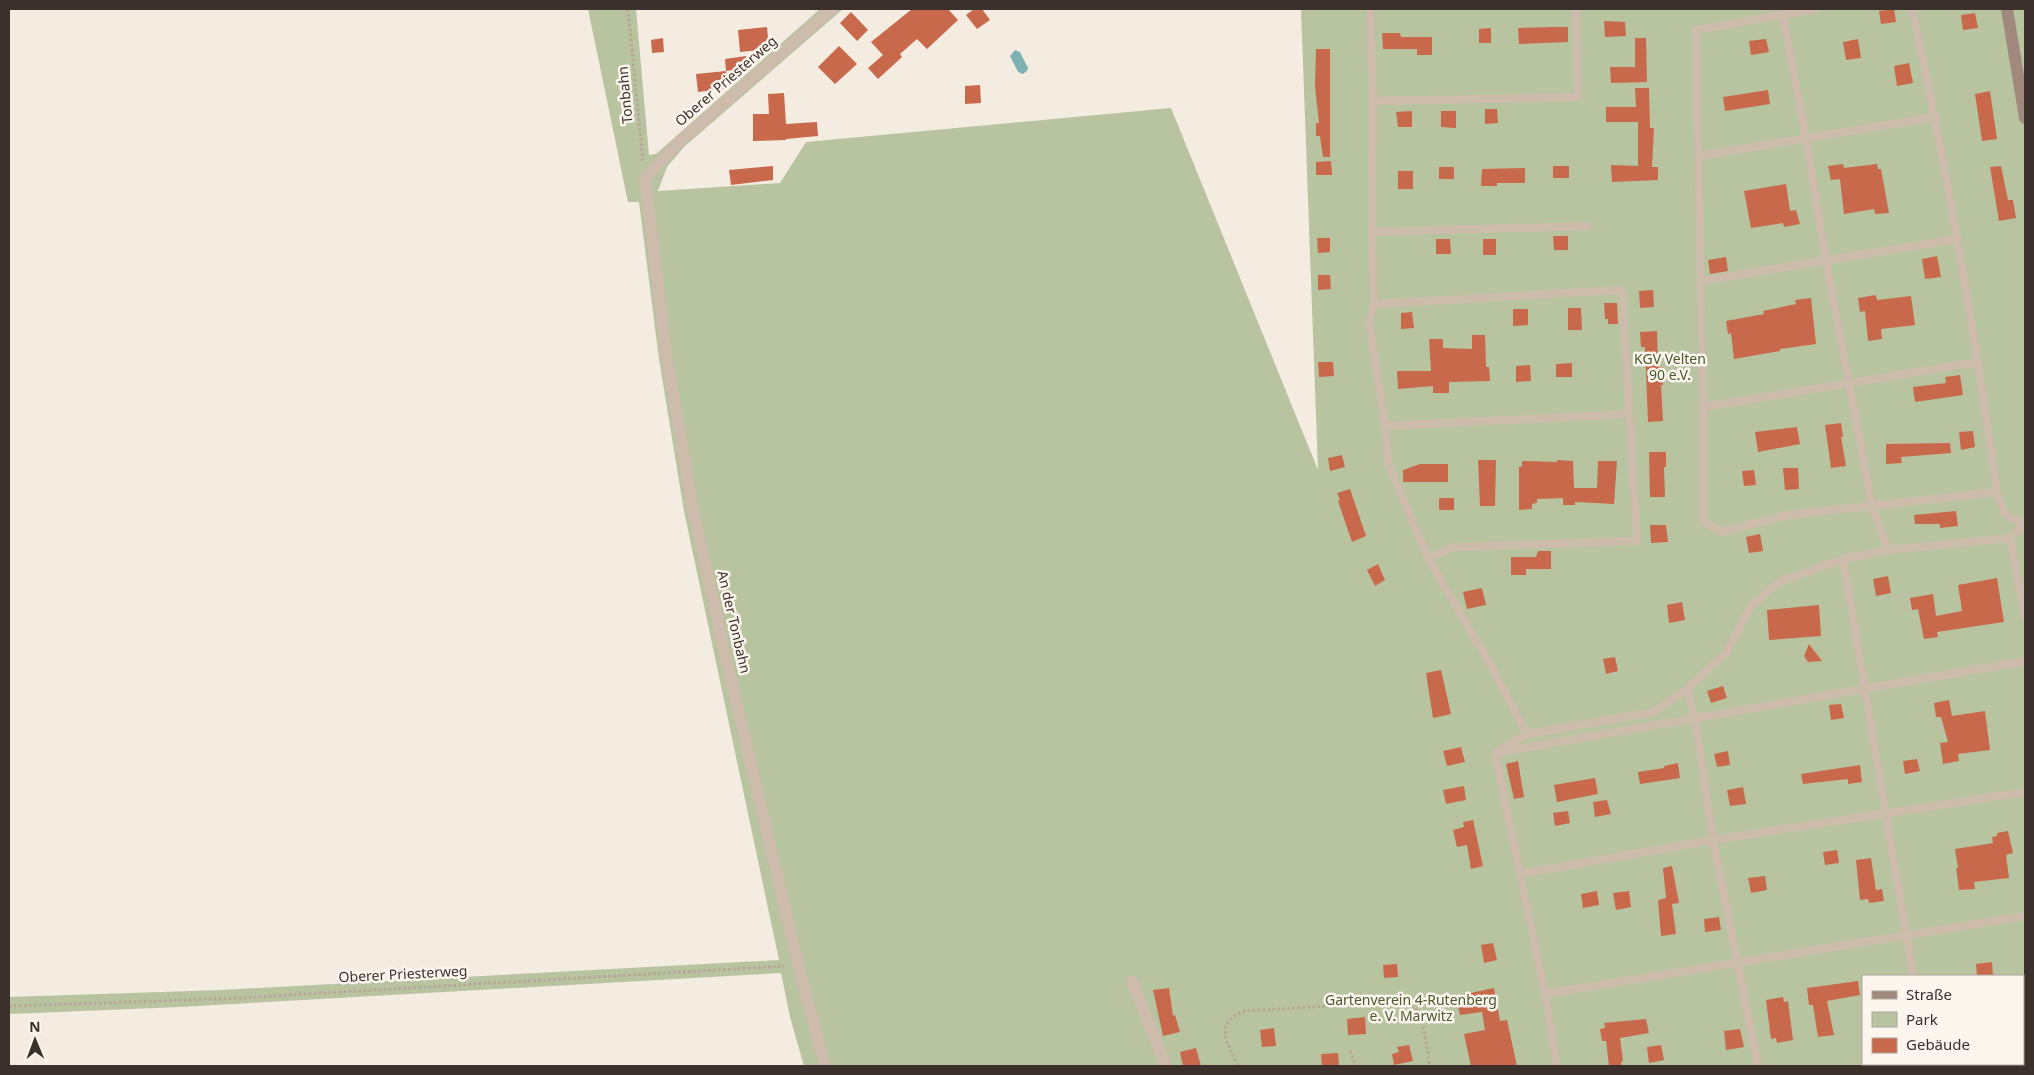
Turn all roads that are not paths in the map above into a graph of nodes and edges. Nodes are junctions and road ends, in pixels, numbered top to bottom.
1 (832, 9) edge
2 (1370, 9) edge
3 (1576, 9) edge
4 (1816, 9) edge
5 (1912, 9) edge
6 (2007, 9) edge
7 (1783, 16) junction
8 (1373, 101) junction
9 (1936, 117) junction
10 (2025, 118) edge
11 (1806, 139) junction
12 (1699, 156) junction
13 (644, 179) joint
14 (1588, 226) dead end
15 (1372, 232) junction
16 (1958, 239) junction
17 (1826, 261) junction
18 (1701, 281) junction
19 (1374, 304) junction
20 (1979, 362) junction
21 (1849, 384) junction
22 (1703, 407) junction
23 (1629, 414) junction
24 (1386, 426) junction
25 (1997, 492) junction
26 (1872, 506) junction
27 (2025, 523) edge
28 (2010, 538) junction
29 (1888, 550) junction
30 (1428, 558) junction
31 (1843, 559) junction
32 (2025, 618) edge
33 (2025, 661) edge
34 (1863, 688) junction
35 (1687, 689) junction
36 (1695, 719) junction
37 (1527, 734) junction
38 (1495, 753) junction
39 (2025, 792) edge
40 (1886, 812) junction
41 (1713, 840) junction
42 (1520, 874) junction
43 (2025, 916) edge
44 (1906, 934) junction
45 (1737, 962) junction
46 (1913, 975) edge
47 (1132, 982) dead end
48 (1545, 994) junction
49 (826, 1066) edge
50 (1166, 1066) edge
51 (1557, 1066) edge
52 (1758, 1066) edge

1 - 13 street, Oberer Priesterweg
2 - 8 lane
3 - 8 lane
4 - 7 lane
5 - 9 lane
6 - 10 street
7 - 11 lane
7 - 12 lane
8 - 15 lane
9 - 11 lane
9 - 16 lane
11 - 12 lane
11 - 17 lane
12 - 18 lane
13 - 49 street, An der Tonbahn
14 - 15 lane
15 - 19 lane
16 - 17 lane
16 - 20 lane
17 - 18 lane
17 - 21 lane
18 - 22 lane
19 - 23 lane
19 - 24 lane
20 - 21 lane
20 - 25 lane
21 - 22 lane
21 - 26 lane
22 - 26 lane
23 - 24 lane
23 - 30 lane
24 - 30 lane
25 - 26 lane
25 - 27 lane
26 - 29 lane
27 - 28 lane
28 - 29 lane
28 - 32 lane
29 - 31 lane
30 - 37 lane
31 - 34 lane
31 - 35 lane
33 - 34 lane
34 - 36 lane
34 - 40 lane
35 - 36 lane
35 - 37 lane
36 - 38 lane
36 - 41 lane
37 - 38 lane
38 - 42 lane
39 - 40 lane
40 - 41 lane
40 - 44 lane
41 - 42 lane
41 - 45 lane
42 - 48 lane
43 - 44 lane
44 - 45 lane
44 - 46 lane
45 - 48 lane
45 - 52 lane
47 - 50 street
48 - 51 lane

